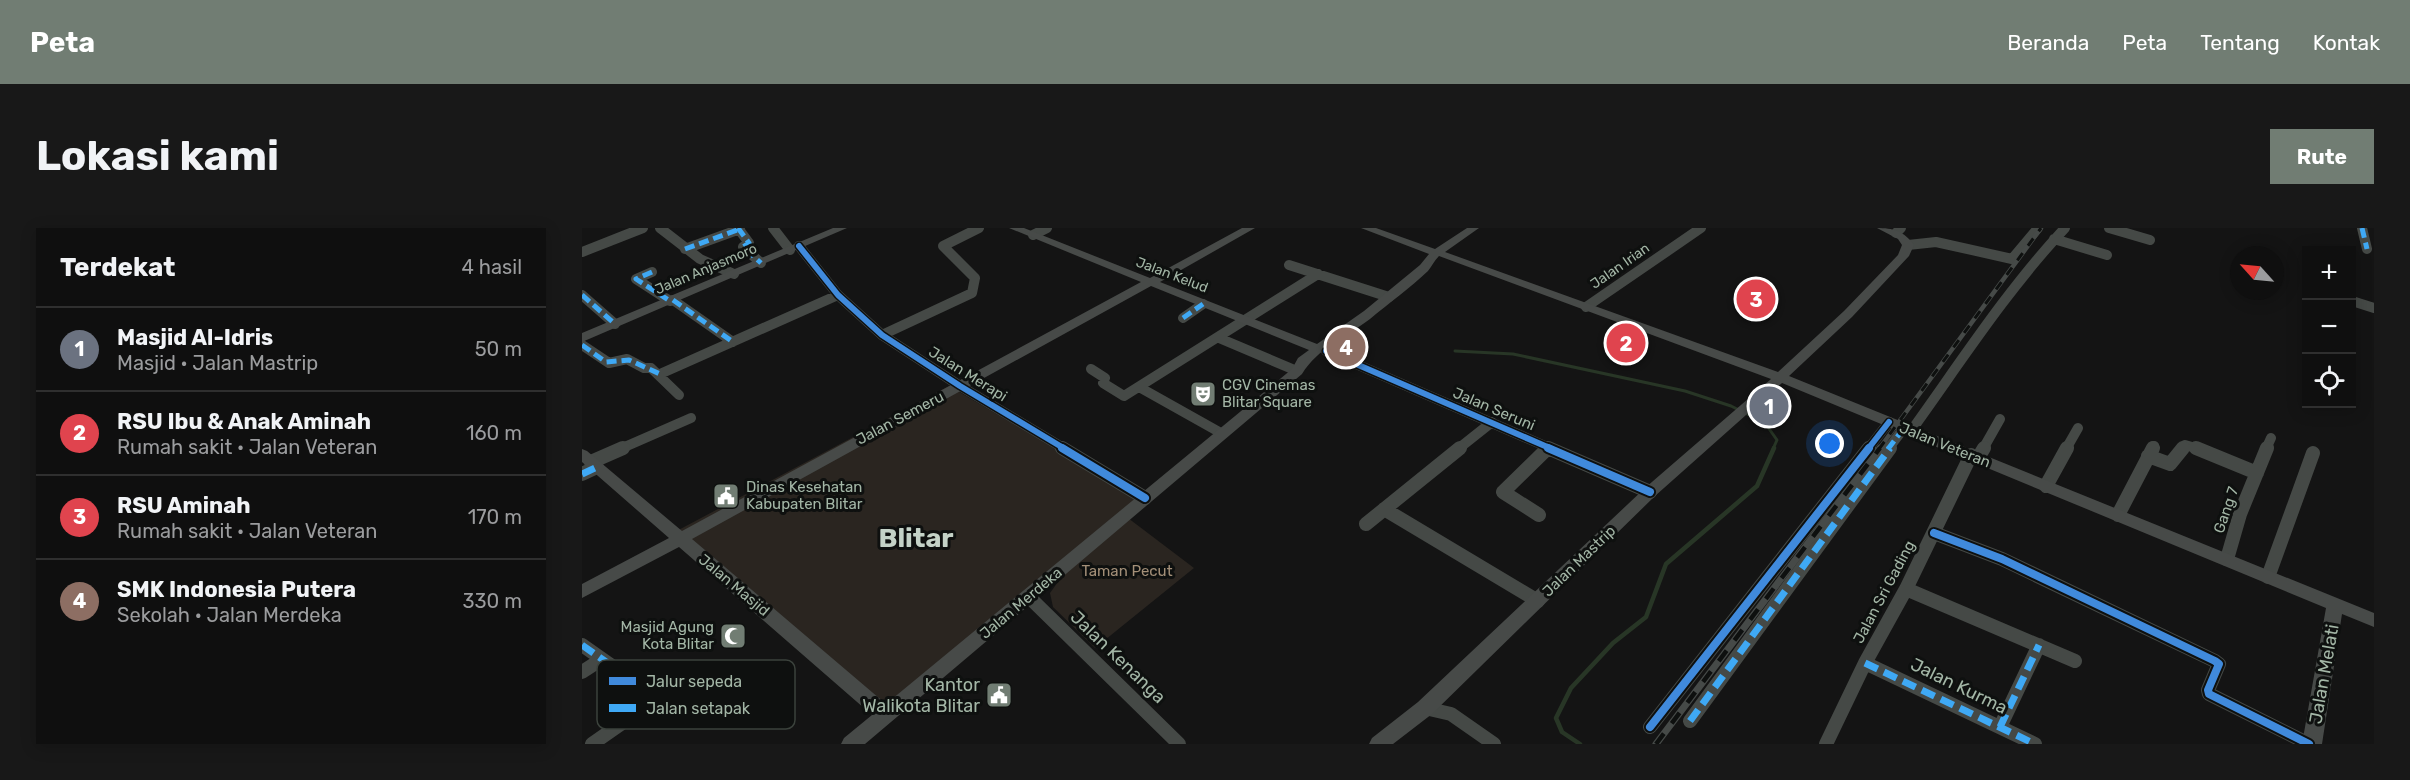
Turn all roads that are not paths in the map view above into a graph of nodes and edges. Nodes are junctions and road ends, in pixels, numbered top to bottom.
1 (644, 228) edge
2 (660, 228) edge
3 (773, 228) edge
4 (843, 228) edge
5 (979, 228) edge
6 (1014, 228) edge
7 (1047, 228) edge
8 (1250, 228) edge
9 (1474, 228) edge
10 (1701, 228) edge
11 (1882, 228) edge
12 (2038, 228) edge
13 (2065, 228) edge
14 (2109, 228) edge
15 (2362, 228) edge
16 (739, 229) edge
17 (1370, 229) edge
18 (1898, 230) edge
19 (1032, 235) junction
20 (2054, 239) junction
21 (2150, 240) dead end
22 (1908, 245) junction
23 (795, 248) junction
24 (685, 249) junction
25 (2367, 249) dead end
26 (582, 252) edge
27 (1441, 254) junction
28 (2107, 255) dead end
29 (761, 263) junction
30 (1289, 265) dead end
31 (652, 272) dead end
32 (734, 274) junction
33 (1318, 274) junction
34 (1149, 283) junction
35 (582, 295) edge
36 (838, 295) junction
37 (1389, 297) junction
38 (672, 300) junction
39 (2356, 302) edge
40 (1203, 303) junction
41 (1586, 307) junction
42 (2374, 308) edge
43 (1183, 318) dead end
44 (1248, 320) junction
45 (615, 324) junction
46 (882, 335) junction
47 (582, 338) edge
48 (1219, 338) junction
49 (733, 342) junction
50 (582, 345) edge
51 (1323, 350) junction
52 (1091, 369) dead end
53 (1298, 370) junction
54 (660, 374) junction
55 (1779, 377) junction
56 (960, 386) junction
57 (1139, 387) junction
58 (679, 395) dead end
59 (691, 418) dead end
60 (2000, 419) dead end
61 (1492, 422) junction
62 (1889, 422) junction
63 (2078, 428) dead end
64 (1908, 430) junction
65 (1221, 433) junction
66 (2271, 438) dead end
67 (1549, 447) junction
68 (2313, 453) dead end
69 (1975, 457) junction
70 (588, 464) edge
71 (2257, 472) junction
72 (2046, 486) junction
73 (1650, 492) junction
74 (1145, 498) junction
75 (1384, 509) junction
76 (1539, 515) dead end
77 (2118, 515) junction
78 (1366, 524) dead end
79 (1934, 533) junction
80 (680, 539) junction
81 (2227, 559) junction
82 (2268, 577) junction
83 (1906, 589) junction
84 (582, 592) edge
85 (1029, 597) junction
86 (1538, 601) junction
87 (2336, 605) junction
88 (2374, 620) edge
89 (582, 645) edge
90 (2039, 645) junction
91 (602, 659) edge
92 (2075, 661) dead end
93 (597, 662) edge
94 (1865, 663) junction
95 (582, 672) edge
96 (1440, 693) junction
97 (1425, 708) junction
98 (1451, 714) junction
99 (886, 715) junction
100 (1690, 721) dead end
101 (1650, 727) dead end
102 (2000, 727) junction
103 (614, 729) edge
104 (592, 744) edge
105 (851, 744) edge
106 (1179, 744) edge
107 (1379, 744) edge
108 (1494, 744) edge
109 (1826, 744) edge
110 (2036, 744) edge
111 (2311, 744) edge

1 - 26 street
2 - 24 street
3 - 23 street, Jalan Merapi
4 - 23 main road, Jalan Anjasmoro
5 - 46 street
6 - 19 main road, Jalan Kelud
7 - 19 street
8 - 34 main road, Jalan Semeru
9 - 27 main road, Jalan Merdeka
10 - 41 street, Jalan Irian
11 - 18 main road
12 - 22 street
13 - 20 street
14 - 21 street
15 - 25 street
16 - 24 street
16 - 29 street
17 - 27 main road, Jalan Veteran
18 - 22 main road
19 - 34 main road, Jalan Kelud
20 - 28 street
20 - 64 street
22 - 55 main road, Jalan Mastrip
23 - 29 main road, Jalan Anjasmoro
23 - 36 street, Jalan Merapi
24 - 32 street
27 - 37 main road, Jalan Merdeka
27 - 41 main road, Jalan Veteran
29 - 32 main road, Jalan Anjasmoro
30 - 33 street
31 - 38 street
32 - 38 main road, Jalan Anjasmoro
33 - 37 street
33 - 44 street
34 - 40 main road, Jalan Kelud
34 - 56 main road, Jalan Semeru
35 - 45 street
36 - 46 street, Jalan Merapi
36 - 49 street
37 - 51 main road, Jalan Merdeka
38 - 45 main road, Jalan Anjasmoro
38 - 49 street
39 - 42 street
40 - 43 street
40 - 44 main road, Jalan Kelud
41 - 55 main road, Jalan Veteran
44 - 48 street
44 - 51 main road, Jalan Kelud
45 - 47 main road, Jalan Anjasmoro
46 - 56 street, Jalan Merapi
48 - 53 street
48 - 57 street
49 - 54 street
50 - 54 street
51 - 53 main road, Jalan Merdeka
51 - 61 street, Jalan Seruni
52 - 57 street
53 - 65 main road, Jalan Merdeka
54 - 58 street
55 - 62 main road, Jalan Veteran
55 - 73 main road, Jalan Mastrip
56 - 74 street, Jalan Merapi
56 - 80 main road, Jalan Semeru
57 - 65 street
59 - 70 street
60 - 69 street, Jalan Sri Gading
61 - 67 street, Jalan Seruni
61 - 75 street
62 - 64 main road, Jalan Veteran
62 - 101 street
63 - 72 street
64 - 69 main road, Jalan Veteran
64 - 100 street
65 - 74 main road, Jalan Merdeka
66 - 71 street, Gang 7
67 - 73 street, Jalan Seruni
67 - 76 street
68 - 82 street
69 - 72 main road, Jalan Veteran
69 - 79 street, Jalan Sri Gading
70 - 80 main road, Jalan Masjid
71 - 77 street
71 - 81 street, Gang 7
72 - 77 main road, Jalan Veteran
73 - 86 main road, Jalan Mastrip
74 - 85 main road, Jalan Merdeka
75 - 78 street
75 - 86 street
77 - 81 main road, Jalan Veteran
79 - 83 street, Jalan Sri Gading
79 - 111 street
80 - 84 main road, Jalan Semeru
80 - 99 main road, Jalan Masjid
81 - 82 main road, Jalan Veteran
82 - 87 main road, Jalan Veteran
83 - 90 street
83 - 94 street, Jalan Sri Gading
85 - 99 main road, Jalan Merdeka
85 - 106 street, Jalan Kenanga
86 - 96 main road, Jalan Mastrip
87 - 88 main road, Jalan Veteran
87 - 111 main road, Jalan Melati
89 - 91 street
90 - 92 street
90 - 102 street
93 - 95 street
94 - 102 street, Jalan Kurma
94 - 109 street, Jalan Sri Gading
96 - 97 main road, Jalan Mastrip
96 - 98 street
97 - 98 street
97 - 107 main road, Jalan Mastrip
98 - 108 street
99 - 105 main road, Jalan Merdeka
102 - 110 street, Jalan Kurma
103 - 104 street

